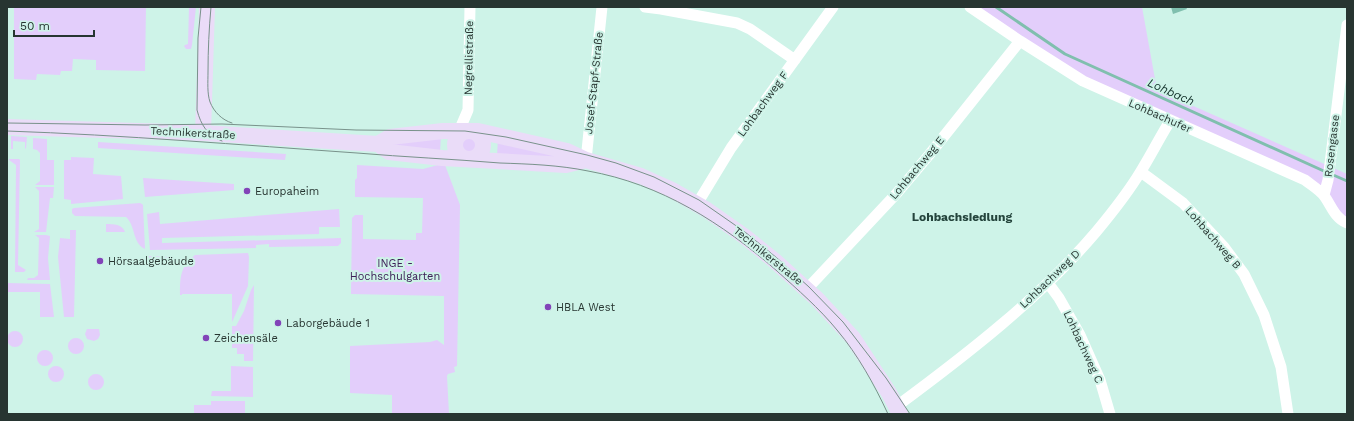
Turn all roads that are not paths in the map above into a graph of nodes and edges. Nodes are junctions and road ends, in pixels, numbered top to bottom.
1 (207, 7) edge
2 (470, 7) edge
3 (602, 7) edge
4 (644, 7) edge
5 (833, 7) edge
6 (970, 7) edge
7 (1347, 24) edge
8 (1020, 41) junction
9 (795, 60) junction
10 (468, 110) junction
11 (1170, 120) junction
12 (7, 127) edge
13 (203, 133) junction
14 (468, 133) junction
15 (378, 144) junction
16 (468, 159) junction
17 (586, 160) junction
18 (1141, 172) junction
19 (1324, 195) junction
20 (697, 204) junction
21 (1347, 223) edge
22 (1048, 283) junction
23 (807, 289) junction
24 (899, 410) edge
25 (1110, 414) edge
26 (1288, 414) edge

1 - 13 street
2 - 10 street, Negrellistraße
3 - 17 street, Josef-Stapf-Straße
4 - 9 street
5 - 9 street, Lohbachweg F
6 - 8 street, Lohbachufer
7 - 19 street, Rosengasse
8 - 11 street, Lohbachufer
8 - 23 street, Lohbachweg E
9 - 20 street, Lohbachweg F
10 - 14 street, Negrellistraße
10 - 14 street, Negrellistraße
11 - 18 street, Lohbachweg D
11 - 19 street, Lohbachufer
12 - 13 street, Technikerstraße
13 - 15 street, Technikerstraße
14 - 15 street, Technikerstraße
14 - 16 street
14 - 16 street
14 - 17 street, Technikerstraße
15 - 16 street, Technikerstraße
16 - 17 street, Technikerstraße
17 - 20 street, Technikerstraße
18 - 22 street, Lohbachweg D
18 - 26 street, Lohbachweg B
19 - 21 street, Lohbachufer
20 - 23 street, Technikerstraße
22 - 24 street, Lohbachweg D
22 - 25 street, Lohbachweg C
23 - 24 street, Technikerstraße

